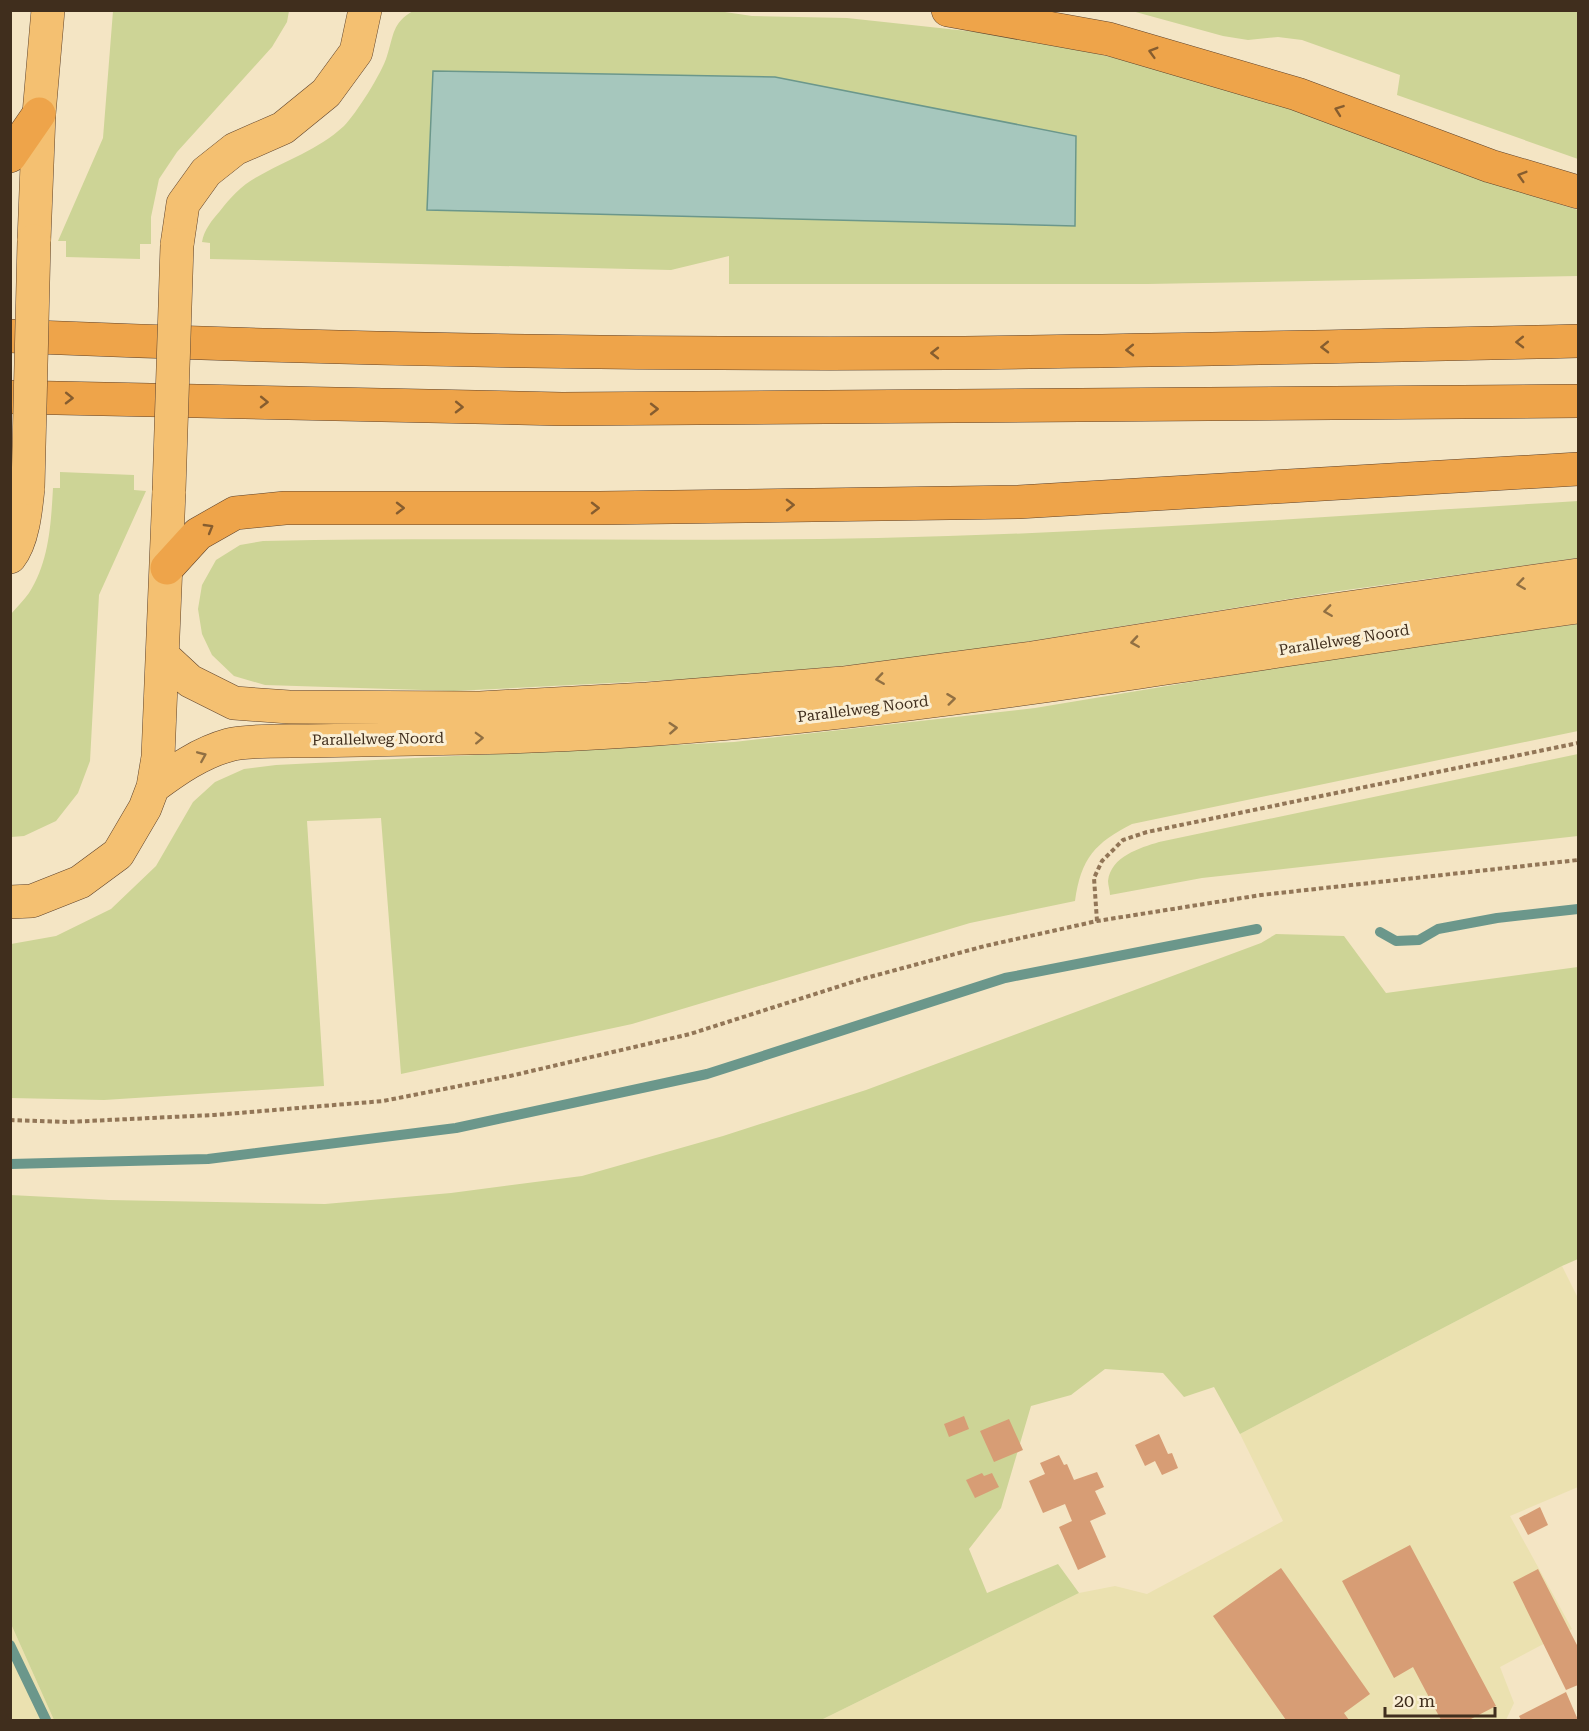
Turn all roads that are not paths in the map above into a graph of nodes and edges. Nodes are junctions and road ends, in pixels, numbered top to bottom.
1 (48, 10) edge
2 (365, 10) edge
3 (948, 10) edge
4 (39, 114) junction
5 (10, 156) edge
6 (1578, 192) edge
7 (10, 336) edge
8 (1578, 341) edge
9 (10, 397) edge
10 (1578, 401) edge
11 (1578, 469) edge
12 (10, 557) edge
13 (167, 568) junction
14 (1578, 575) edge
15 (1578, 606) edge
16 (163, 656) junction
17 (153, 787) junction
18 (10, 902) edge

1 - 4 highway
2 - 13 highway, bridge
6 -> 3 highway
4 - 5 highway
4 - 12 highway, bridge
8 -> 7 highway
9 -> 10 highway
13 -> 11 highway
13 - 16 highway
14 -> 16 highway, Parallelweg Noord
17 -> 15 highway, Parallelweg Noord
16 - 17 highway
17 - 18 highway

